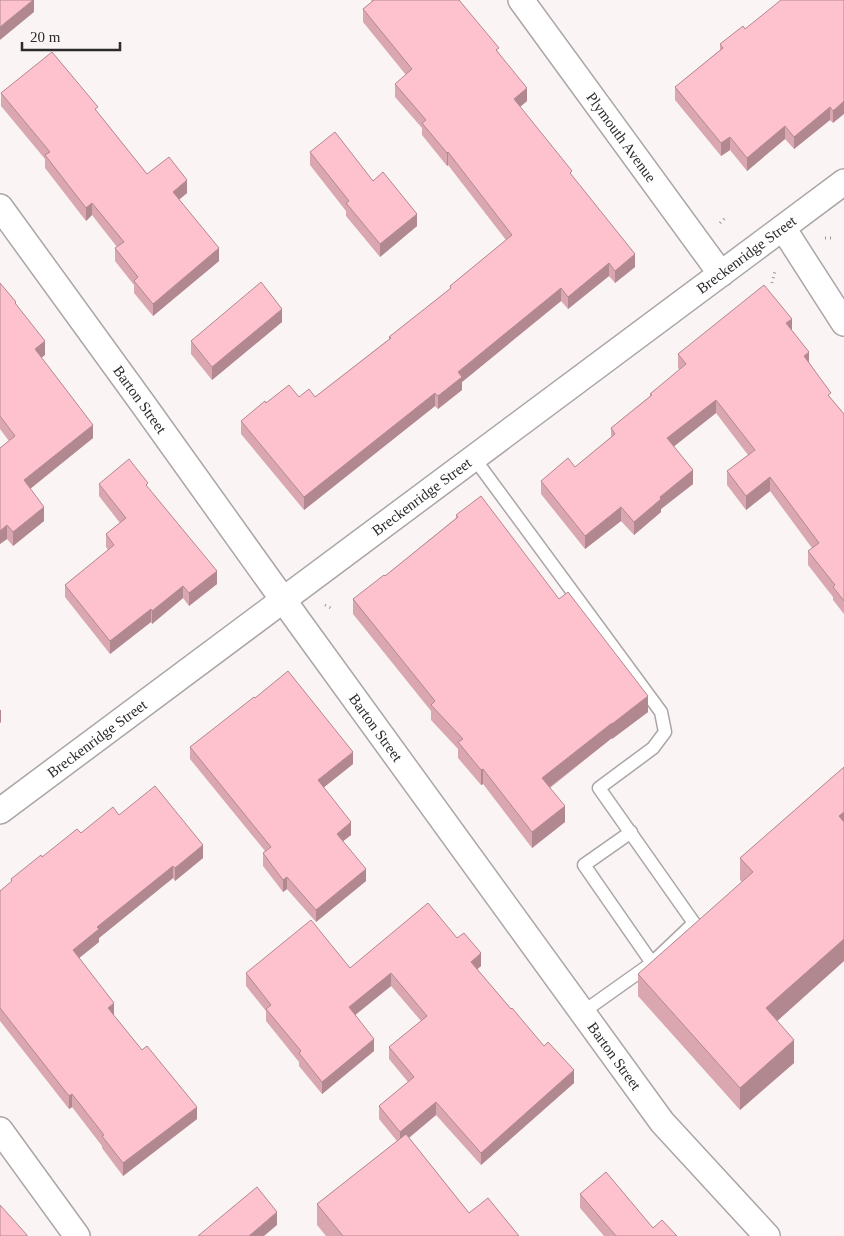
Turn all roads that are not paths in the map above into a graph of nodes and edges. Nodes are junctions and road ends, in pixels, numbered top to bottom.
1 (521, 0) edge
2 (844, 182) edge
3 (0, 207) edge
4 (783, 228) junction
5 (721, 274) junction
6 (844, 323) edge
7 (474, 458) junction
8 (283, 600) junction
9 (0, 811) edge
10 (631, 832) junction
11 (652, 963) junction
12 (583, 1012) junction
13 (0, 1130) edge
14 (76, 1236) edge
15 (767, 1236) edge

1 - 5 street, Plymouth Avenue
2 - 4 street, Breckenridge Street
3 - 8 street, Barton Street
4 - 5 street, Breckenridge Street
4 - 6 street
5 - 7 street, Breckenridge Street
7 - 8 street, Breckenridge Street
7 - 10 lane
8 - 9 street, Breckenridge Street
8 - 12 street, Barton Street
10 - 11 lane
10 - 11 lane
11 - 12 lane
12 - 15 street, Barton Street
13 - 14 street

